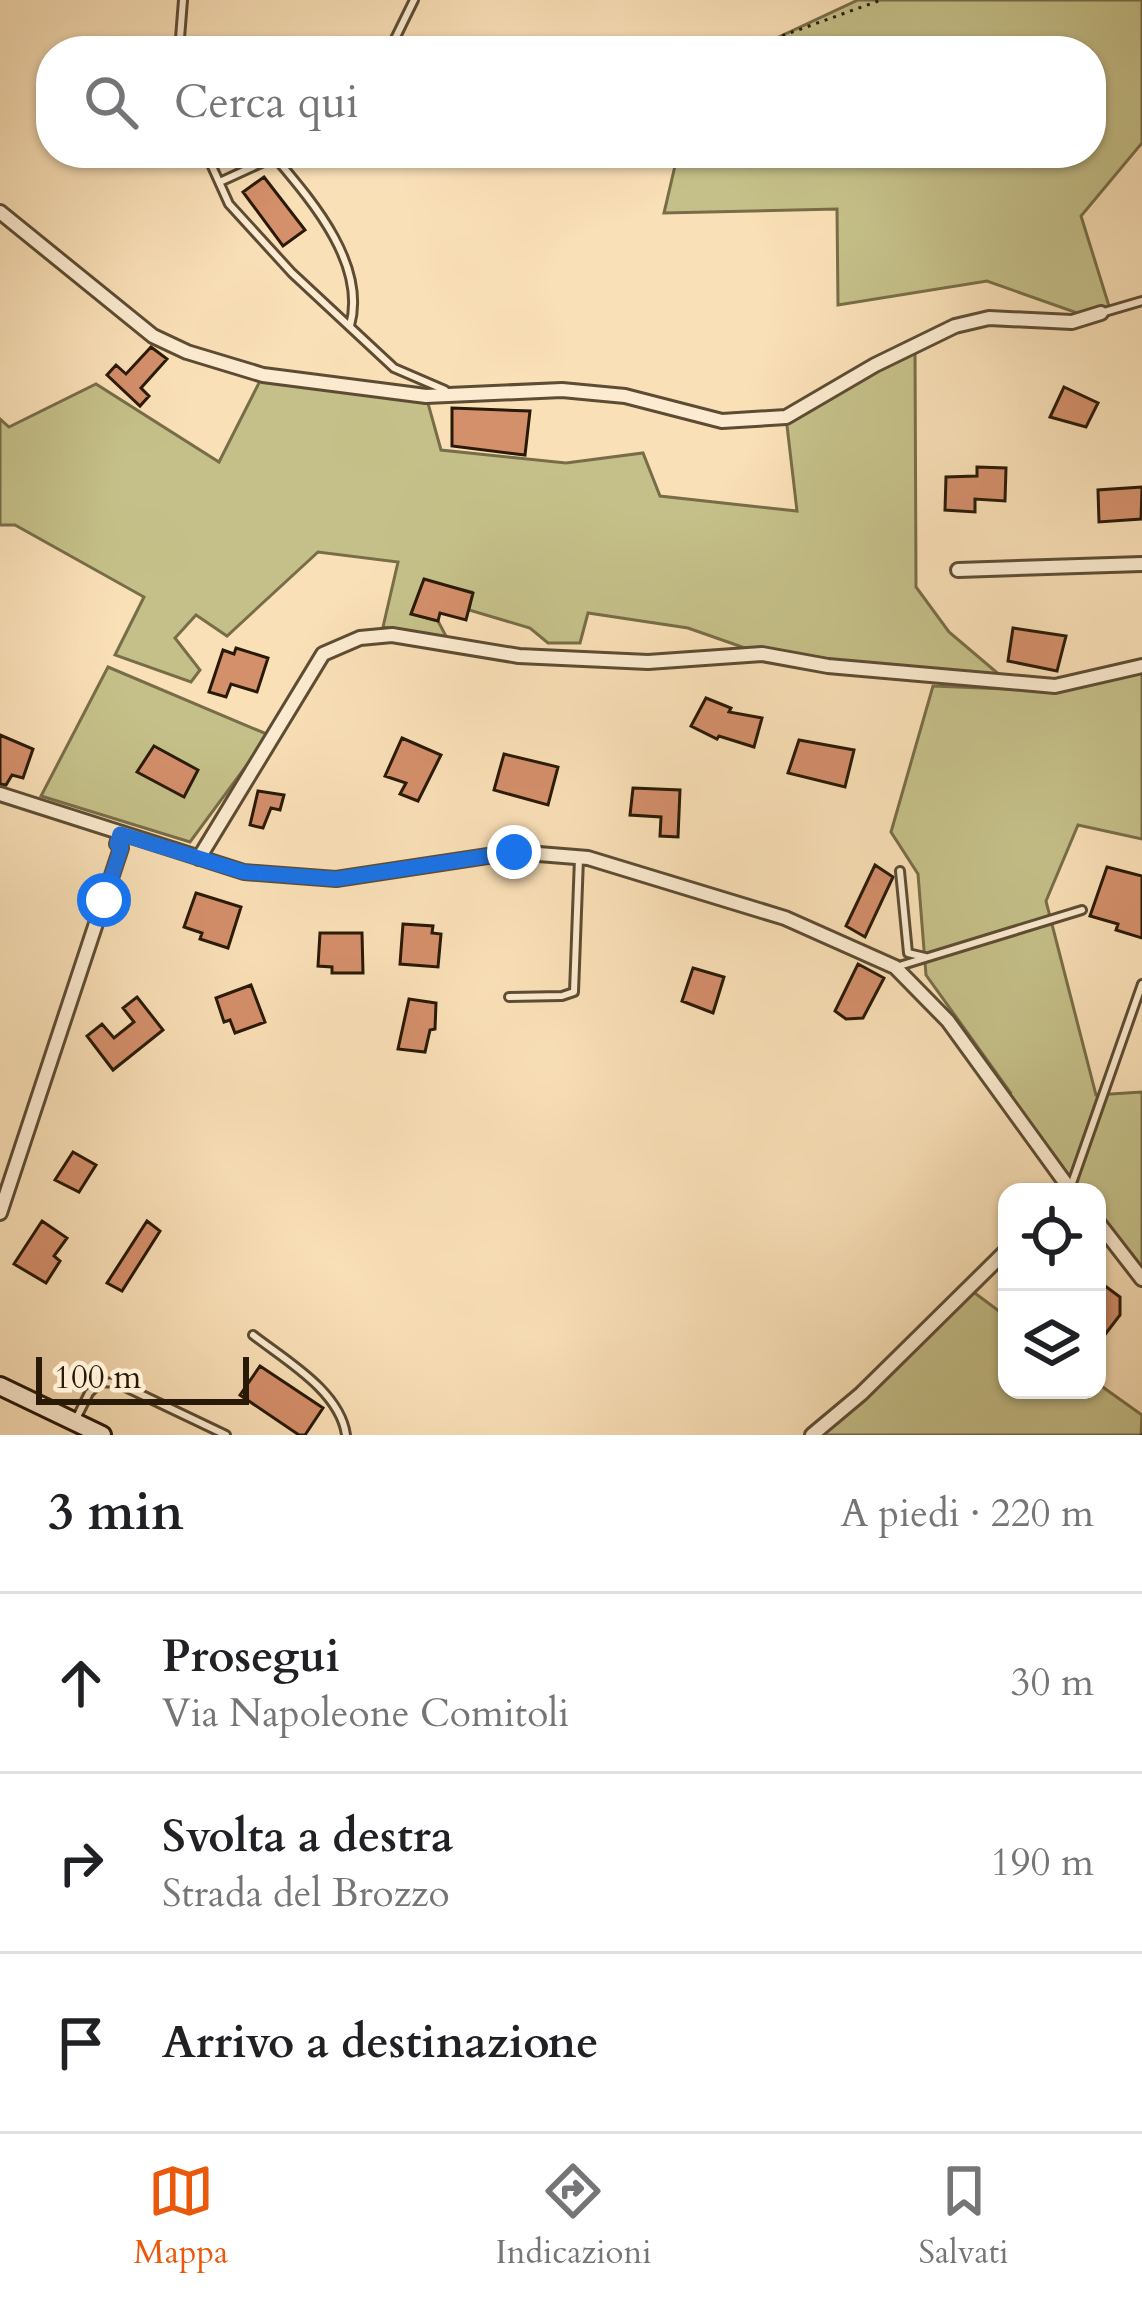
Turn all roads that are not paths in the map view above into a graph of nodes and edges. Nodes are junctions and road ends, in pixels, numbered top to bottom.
1 (183, 0) edge
2 (413, 0) edge
3 (180, 36) edge
4 (396, 36) edge
5 (215, 168) edge
6 (250, 168) edge
7 (288, 168) edge
8 (222, 181) junction
9 (0, 212) edge
10 (1142, 302) edge
11 (1101, 313) joint
12 (350, 326) junction
13 (454, 394) junction
14 (1142, 564) edge
15 (958, 570) dead end
16 (1142, 666) edge
17 (0, 794) edge
18 (121, 841) junction
19 (579, 857) junction
20 (199, 858) junction
21 (900, 871) dead end
22 (1082, 910) dead end
23 (928, 958) junction
24 (895, 967) junction
25 (1142, 984) edge
26 (508, 997) dead end
27 (1064, 1183) edge
28 (1073, 1183) edge
29 (0, 1213) edge
30 (1106, 1233) edge
31 (998, 1259) edge
32 (1142, 1279) edge
33 (253, 1335) dead end
34 (0, 1387) edge
35 (74, 1422) junction
36 (102, 1435) edge
37 (226, 1435) edge
38 (346, 1435) edge
39 (812, 1435) edge

1 - 3 lane
2 - 4 lane
5 - 8 lane
6 - 8 lane
7 - 12 lane
8 - 12 lane
9 - 13 street
10 - 11 lane
11 - 13 street
12 - 13 lane
14 - 15 street
16 - 20 street
17 - 18 street
18 - 20 street
18 - 29 street
19 - 20 street
19 - 24 street
19 - 26 lane
21 - 23 lane
22 - 23 lane
23 - 24 lane
24 - 27 street
25 - 28 lane
30 - 32 street
31 - 39 street
33 - 38 lane
34 - 35 main road
35 - 36 main road
35 - 37 lane

